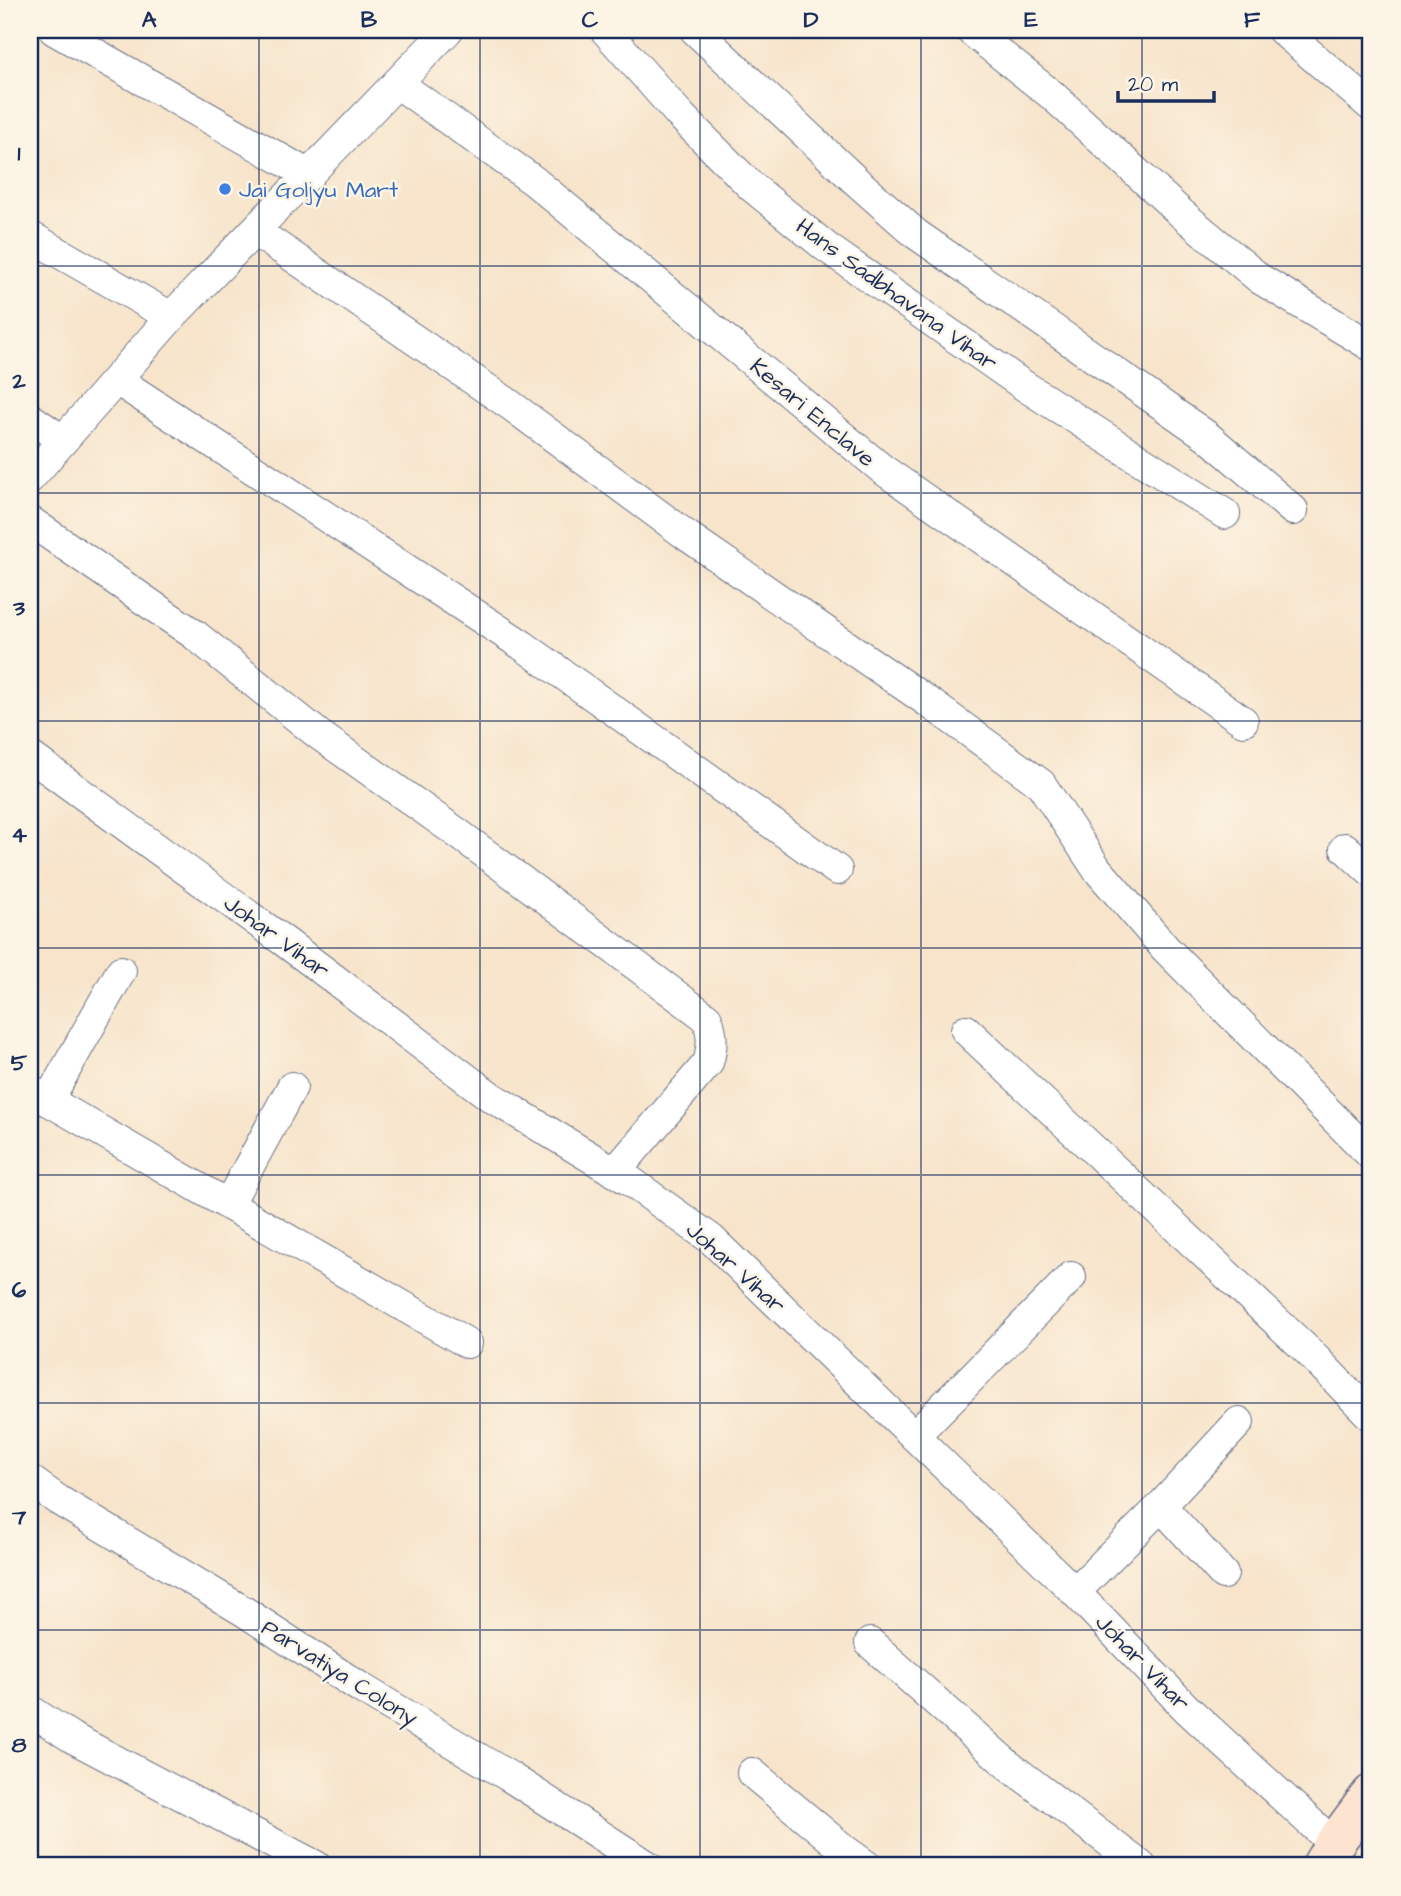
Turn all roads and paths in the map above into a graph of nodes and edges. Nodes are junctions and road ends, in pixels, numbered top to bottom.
1 (54, 30) edge
2 (447, 30) edge
3 (605, 30) edge
4 (695, 30) edge
5 (970, 30) edge
6 (1282, 30) edge
7 (397, 83) junction
8 (1369, 98) edge
9 (309, 175) junction
10 (255, 231) junction
11 (30, 236) edge
12 (171, 317) junction
13 (1371, 346) edge
14 (117, 380) junction
15 (30, 418) edge
16 (61, 440) junction
17 (30, 478) edge
18 (1293, 510) dead end
19 (1225, 514) dead end
20 (30, 521) edge
21 (1243, 721) dead end
22 (30, 756) edge
23 (1345, 848) dead end
24 (836, 870) dead end
25 (1371, 872) edge
26 (121, 971) dead end
27 (966, 1030) dead end
28 (292, 1087) dead end
29 (39, 1095) edge
30 (1371, 1155) edge
31 (615, 1172) junction
32 (228, 1205) junction
33 (1071, 1277) dead end
34 (467, 1343) dead end
35 (1371, 1416) edge
36 (1239, 1422) dead end
37 (914, 1436) junction
38 (30, 1480) edge
39 (1161, 1506) junction
40 (1223, 1574) dead end
41 (1075, 1592) junction
42 (870, 1643) dead end
43 (30, 1710) edge
44 (752, 1773) dead end
45 (1371, 1794) edge
46 (1327, 1855) edge
47 (849, 1861) edge
48 (316, 1866) edge
49 (648, 1866) edge
50 (1141, 1866) edge

1 - 9 street
2 - 7 street
3 - 19 street, Hans Sadbhavana Vihar
4 - 18 street
5 - 13 street
6 - 8 street
7 - 9 street
7 - 21 street, Kesari Enclave
9 - 10 street
10 - 12 street
10 - 30 street
11 - 12 street
12 - 14 street
14 - 16 street
14 - 24 street
15 - 16 street
16 - 17 street
20 - 31 street
22 - 31 street, Johar Vihar
23 - 25 street
26 - 29 street
27 - 35 street
28 - 32 street
29 - 32 street
31 - 37 street, Johar Vihar
32 - 34 street
33 - 37 street
36 - 39 street
37 - 41 street, Johar Vihar
38 - 49 street, Parvatiya Colony
39 - 40 street
39 - 41 street
41 - 46 street, Johar Vihar
42 - 50 street
43 - 48 street
44 - 47 street
45 - 46 main road

